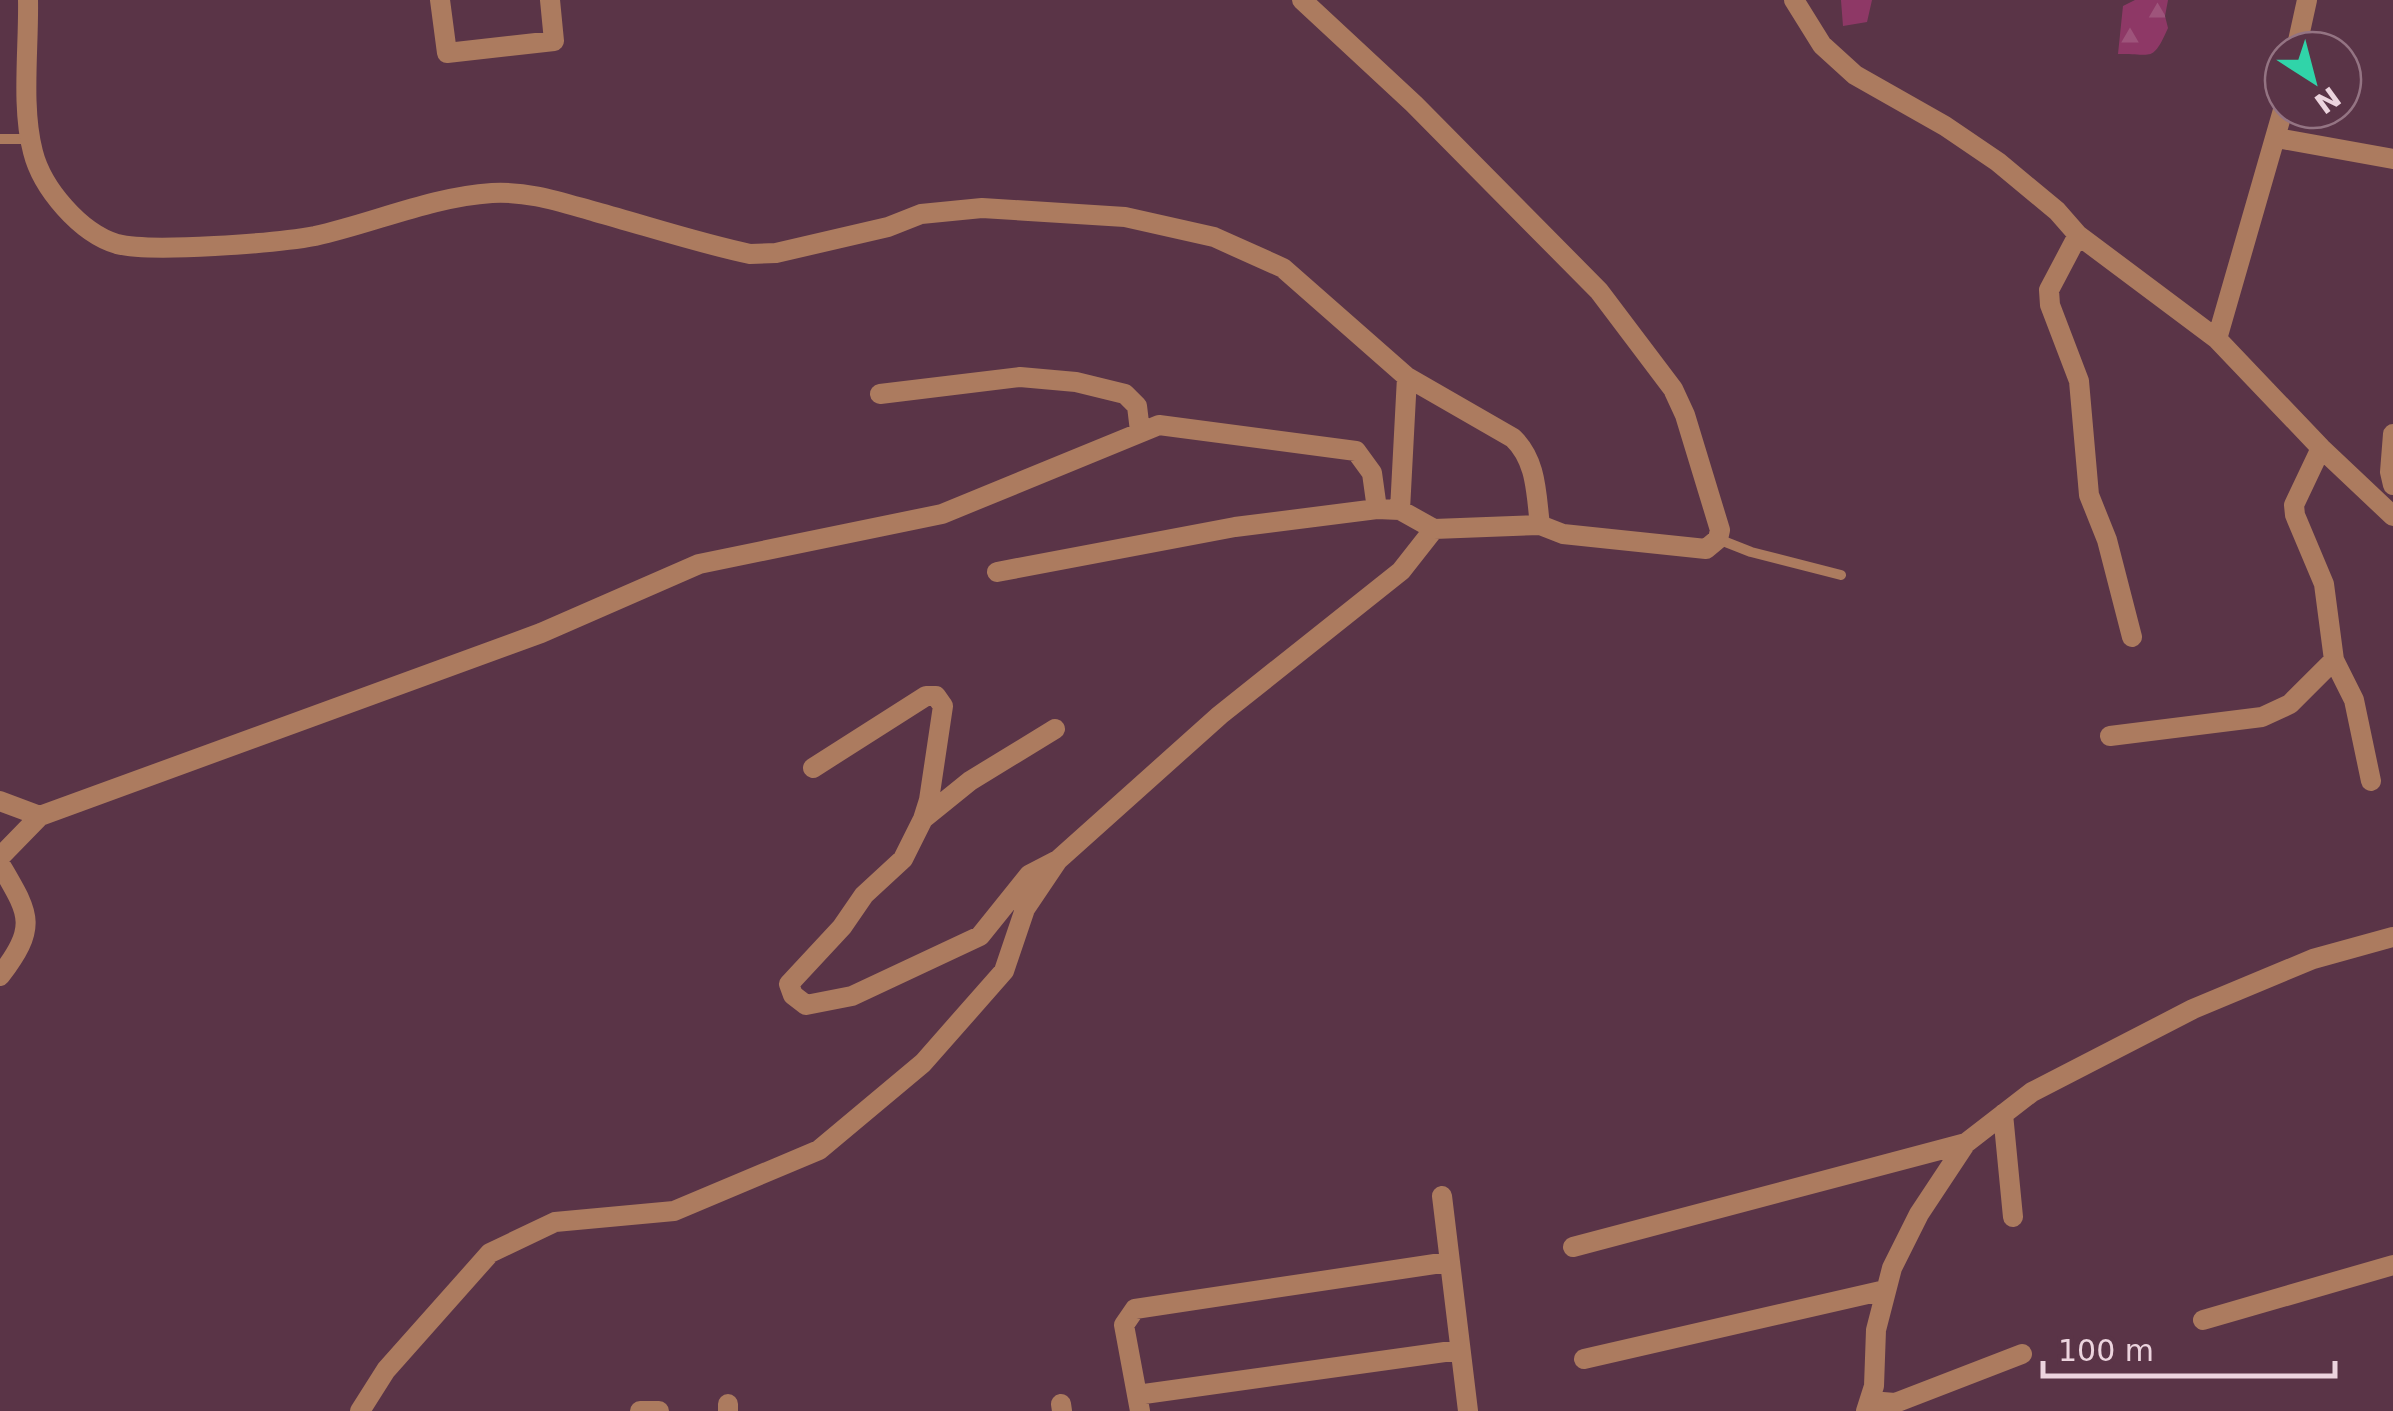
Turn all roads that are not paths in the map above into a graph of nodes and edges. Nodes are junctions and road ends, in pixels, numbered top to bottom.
1 (28, 0) edge
2 (440, 0) edge
3 (550, 0) edge
4 (1302, 0) edge
5 (1794, 0) edge
6 (2306, 0) edge
7 (2300, 30) edge
8 (2279, 130) edge
9 (2277, 138) junction
10 (31, 139) junction
11 (0, 140) edge
12 (2393, 160) edge
13 (2078, 235) junction
14 (2217, 339) junction
15 (1407, 377) junction
16 (880, 394) dead end
17 (1140, 431) junction
18 (2393, 434) edge
19 (2321, 448) junction
20 (2393, 485) edge
21 (1377, 508) junction
22 (1400, 510) junction
23 (2393, 516) edge
24 (1540, 525) junction
25 (1434, 530) junction
26 (1718, 539) junction
27 (997, 572) dead end
28 (1840, 575) dead end
29 (2132, 637) dead end
30 (2334, 660) junction
31 (1055, 729) dead end
32 (2110, 736) dead end
33 (813, 768) dead end
34 (2371, 782) dead end
35 (0, 801) edge
36 (40, 816) junction
37 (923, 819) junction
38 (0, 860) edge
39 (1058, 860) junction
40 (2393, 938) edge
41 (0, 976) edge
42 (2003, 1114) junction
43 (1966, 1143) junction
44 (1442, 1196) dead end
45 (2013, 1216) dead end
46 (1573, 1248) dead end
47 (1448, 1262) junction
48 (2393, 1265) edge
49 (1885, 1290) junction
50 (2204, 1320) dead end
51 (1459, 1350) junction
52 (2022, 1354) dead end
53 (1584, 1359) dead end
54 (1139, 1403) edge
55 (1868, 1406) edge
56 (360, 1411) edge
57 (640, 1411) edge
58 (659, 1411) edge
59 (1468, 1411) edge

1 - 10 street
2 - 3 street
4 - 26 street
5 - 13 street
6 - 7 street
8 - 9 street
9 - 12 street
9 - 14 street
10 - 11 lane
10 - 15 street
13 - 14 street
13 - 29 street
14 - 19 street
15 - 22 street
15 - 24 street
16 - 17 street
17 - 21 street
17 - 36 street
18 - 20 street
19 - 23 street
19 - 30 street
21 - 22 street
21 - 27 street
22 - 25 street
24 - 25 street
24 - 26 street
25 - 39 street
26 - 28 lane
30 - 32 street
30 - 34 street
31 - 37 street
33 - 37 street
35 - 36 street
36 - 38 street
37 - 39 street
38 - 41 street
39 - 56 street
40 - 42 street
42 - 43 street
42 - 45 street
43 - 46 street
43 - 49 street
44 - 47 street
47 - 51 street
47 - 54 street
48 - 50 street
49 - 53 street
49 - 55 street
51 - 54 street
51 - 59 street
52 - 55 street
57 - 58 street

